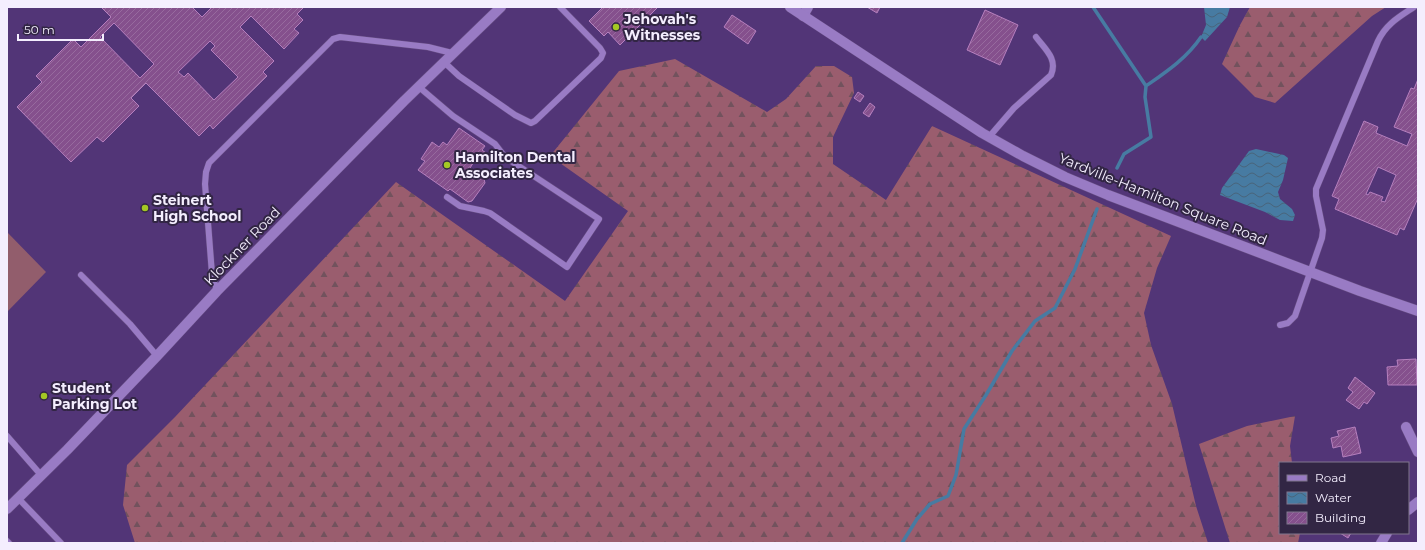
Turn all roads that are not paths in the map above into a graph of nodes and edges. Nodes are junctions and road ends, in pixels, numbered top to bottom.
1 (501, 7) edge
2 (560, 7) edge
3 (790, 7) edge
4 (1414, 7) edge
5 (806, 11) edge
6 (1036, 37) dead end
7 (452, 53) junction
8 (444, 62) junction
9 (419, 87) junction
10 (989, 137) junction
11 (447, 197) dead end
12 (1310, 272) junction
13 (81, 275) dead end
14 (216, 291) junction
15 (1418, 311) edge
16 (1280, 326) dead end
17 (157, 356) junction
18 (1406, 427) dead end
19 (7, 436) edge
20 (1418, 452) edge
21 (41, 475) junction
22 (18, 498) junction
23 (1418, 502) edge
24 (7, 509) edge
25 (1409, 509) edge
26 (1386, 534) edge
27 (7, 540) edge
28 (10, 543) edge
29 (61, 543) edge
30 (1381, 543) edge

1 - 7 street, Klockner Road
2 - 8 lane
3 - 5 street, Yardville-Hamilton Square Road
4 - 12 lane
5 - 10 street, Yardville-Hamilton Square Road
6 - 10 lane
7 - 8 street, Klockner Road
7 - 14 lane
8 - 9 street, Klockner Road
9 - 11 lane
9 - 14 street, Klockner Road
10 - 12 street, Yardville-Hamilton Square Road
12 - 15 street, Yardville-Hamilton Square Road
12 - 16 lane
13 - 17 lane
14 - 17 street, Klockner Road
17 - 21 street, Klockner Road
18 - 20 street
19 - 21 lane
21 - 22 street, Klockner Road
22 - 24 street, Klockner Road
22 - 29 lane
23 - 25 street
26 - 30 street
27 - 28 lane

